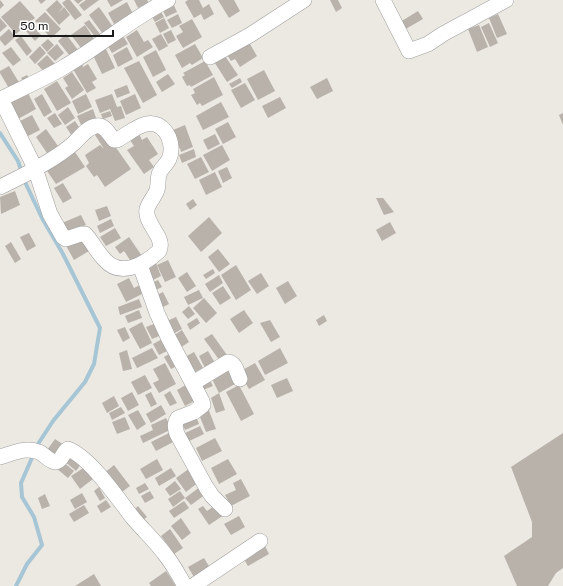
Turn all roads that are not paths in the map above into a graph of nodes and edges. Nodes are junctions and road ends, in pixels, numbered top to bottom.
1 (168, 0) edge
2 (304, 0) edge
3 (383, 0) edge
4 (505, 0) edge
5 (210, 57) dead end
6 (28, 173) junction
7 (0, 187) edge
8 (140, 265) junction
9 (240, 380) dead end
10 (193, 384) junction
11 (0, 457) edge
12 (225, 509) dead end
13 (260, 540) dead end
14 (185, 586) edge
15 (193, 586) edge

1 - 6 street
2 - 5 street
3 - 4 street
6 - 7 street
6 - 8 street
6 - 8 street
8 - 10 street
9 - 10 street
10 - 12 street
11 - 14 street
13 - 15 street

